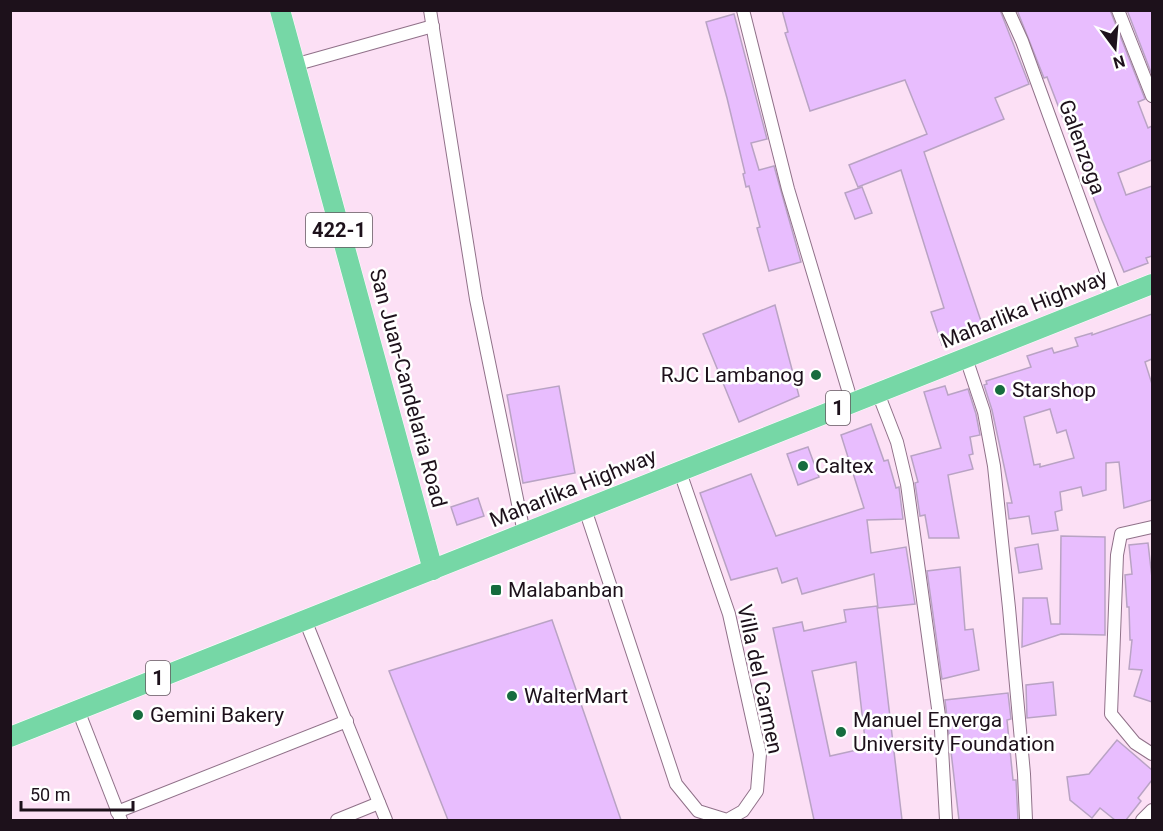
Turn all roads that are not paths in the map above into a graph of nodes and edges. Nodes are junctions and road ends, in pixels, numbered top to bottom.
1 (280, 10) edge
2 (430, 10) edge
3 (743, 10) edge
4 (1008, 10) edge
5 (1118, 10) edge
6 (433, 26) junction
7 (294, 65) junction
8 (1152, 96) edge
9 (1152, 284) edge
10 (1116, 299) junction
11 (966, 358) junction
12 (878, 393) junction
13 (852, 403) junction
14 (680, 472) junction
15 (585, 509) junction
16 (1152, 527) edge
17 (524, 533) junction
18 (433, 570) junction
19 (305, 620) junction
20 (78, 710) junction
21 (347, 721) junction
22 (10, 737) edge
23 (1152, 754) edge
24 (379, 803) junction
25 (1152, 810) edge
26 (119, 816) edge
27 (337, 820) edge
28 (386, 820) edge
29 (727, 820) edge
30 (946, 820) edge
31 (1026, 820) edge
32 (1142, 820) edge

1 - 7 main road, San Juan-Candelaria Road / 422-1
2 - 6 street
3 - 13 street
4 - 10 street, Galenzoga
5 - 8 street
6 - 7 street
6 - 17 street
7 - 18 main road, San Juan-Candelaria Road / 422-1
9 - 10 main road, Maharlika Highway / 1
10 - 11 main road, Maharlika Highway / 1
11 - 12 main road, Maharlika Highway / 1
11 - 31 street
12 - 13 main road, Maharlika Highway / 1
12 - 30 street
13 - 14 main road, Maharlika Highway / 1
14 - 15 main road, Maharlika Highway / 1
14 - 29 street, Villa del Carmen
15 - 17 main road, Maharlika Highway / 1
15 - 29 street, Villa del Carmen
16 - 23 street
17 - 18 main road, Maharlika Highway / 1
18 - 19 main road, Maharlika Highway / 1
19 - 20 main road, Maharlika Highway / 1
19 - 21 street
20 - 22 main road, Maharlika Highway / 1
20 - 26 street
21 - 24 street
21 - 26 street
24 - 27 street
24 - 28 street
25 - 32 street

